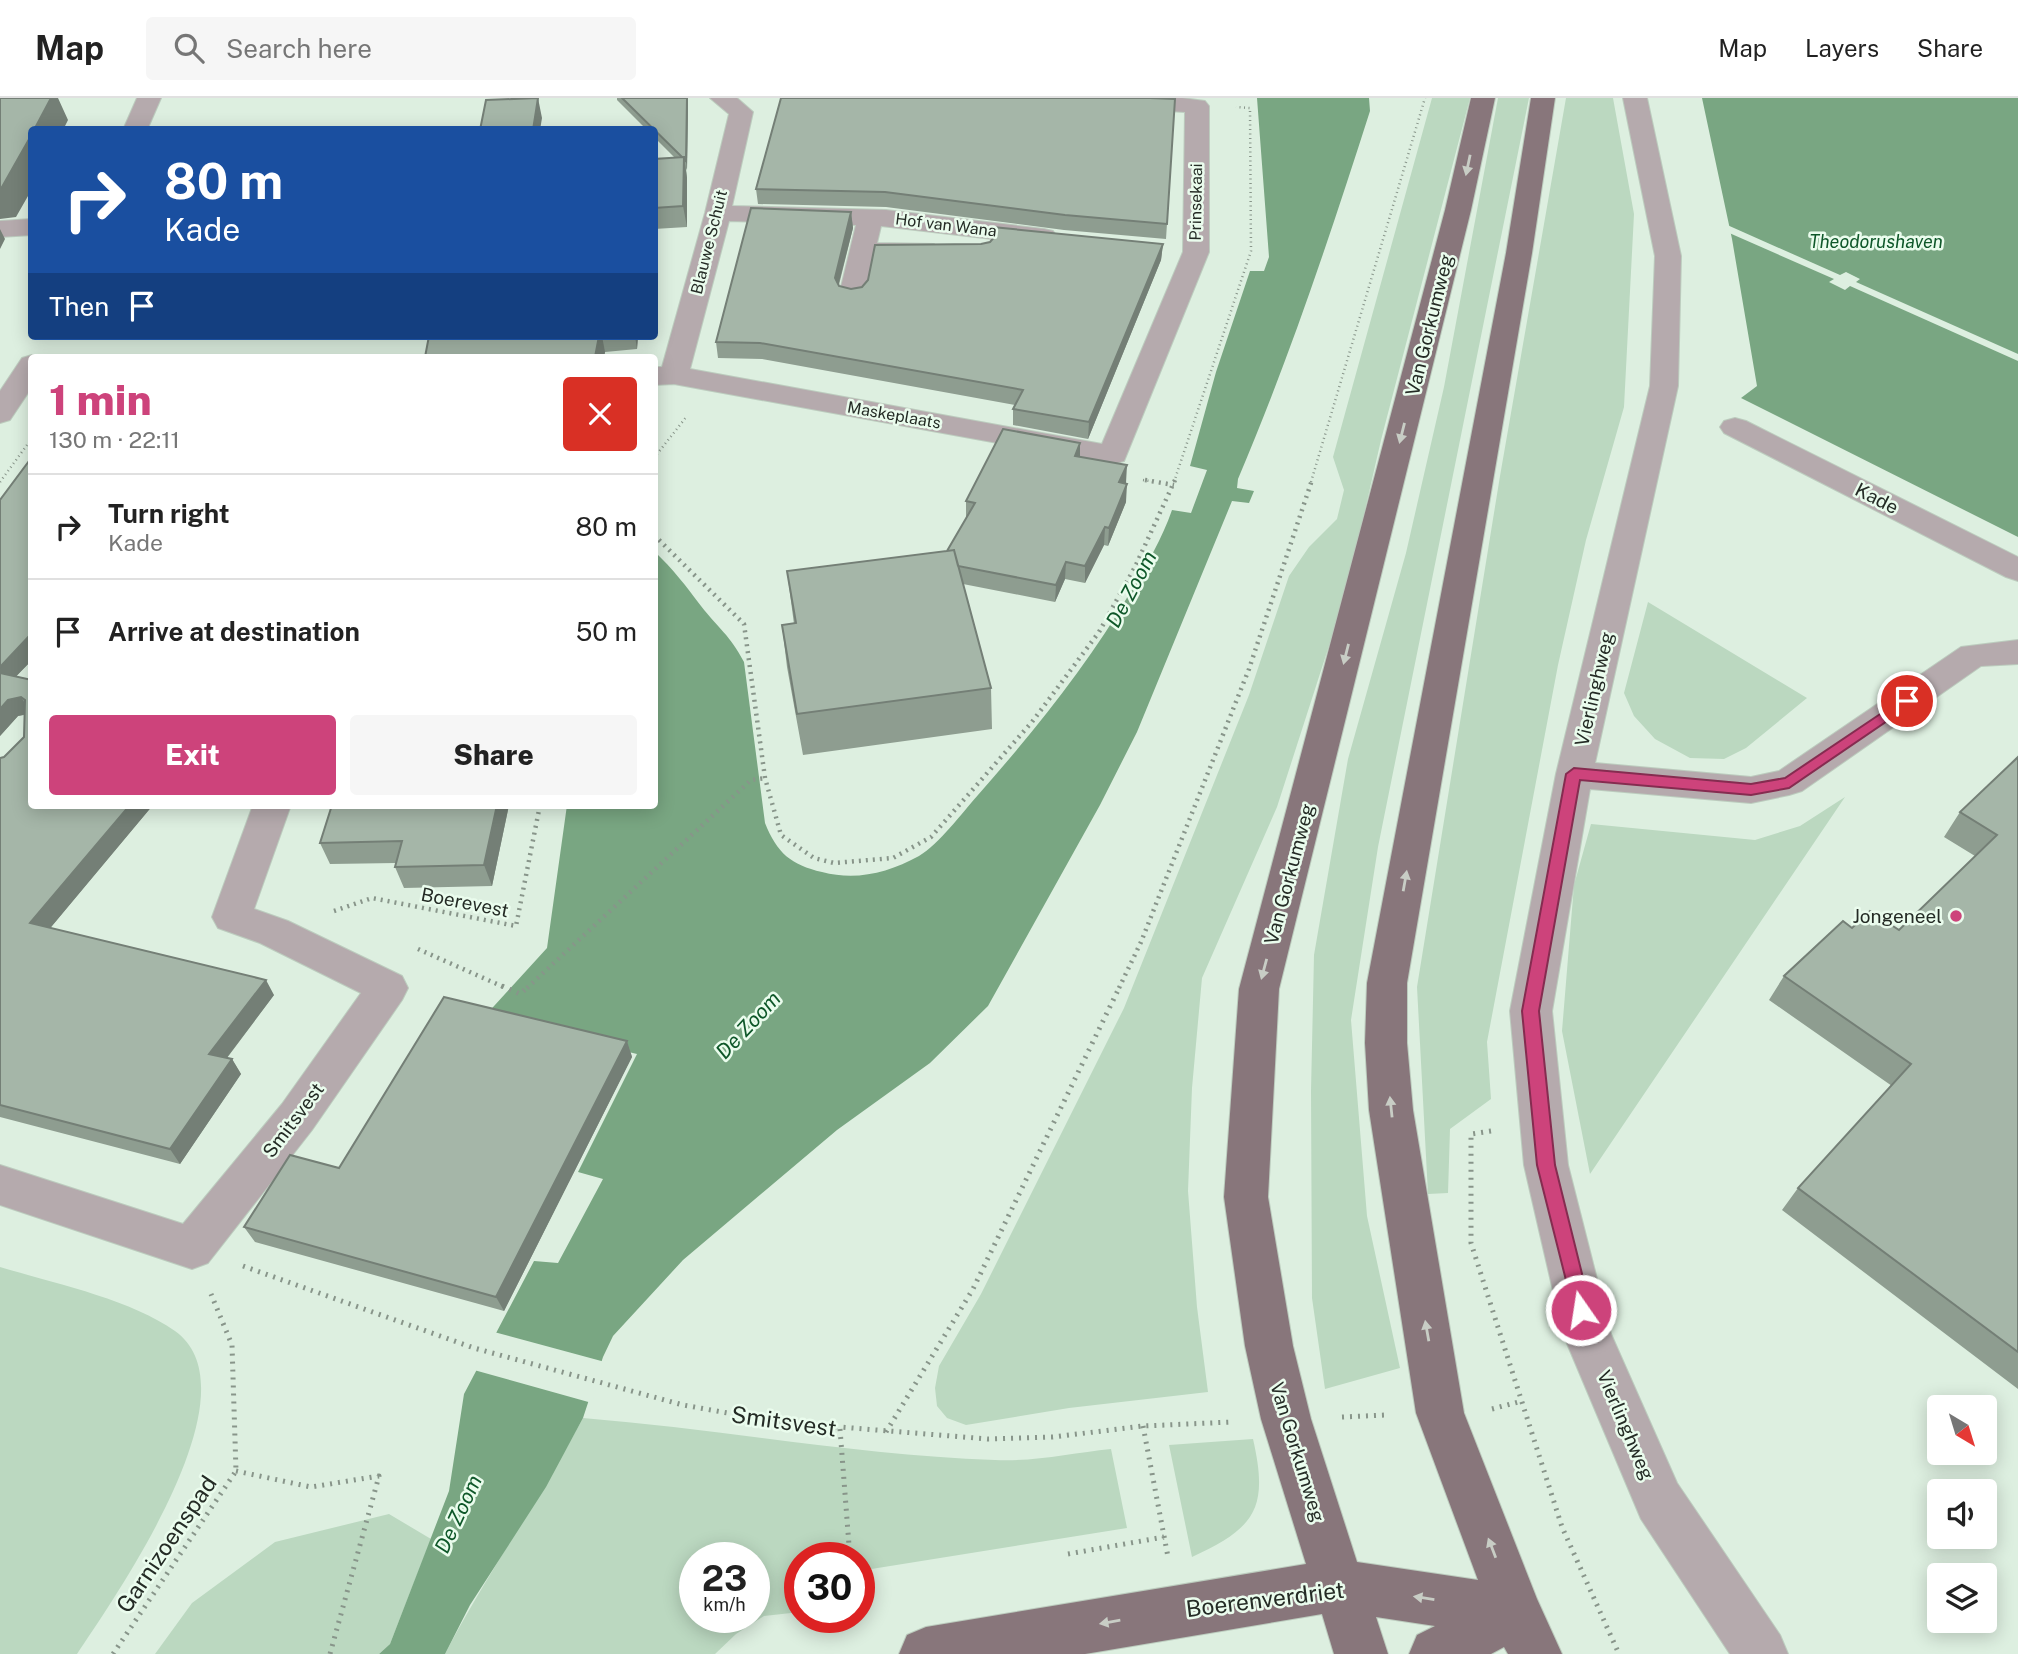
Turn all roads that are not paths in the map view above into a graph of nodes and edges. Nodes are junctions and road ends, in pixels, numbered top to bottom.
1 (149, 98) edge
2 (1066, 98) edge
3 (1483, 98) edge
4 (1543, 98) edge
5 (1635, 98) edge
6 (733, 100) edge
7 (137, 126) edge
8 (718, 213) junction
9 (869, 217) junction
10 (28, 227) edge
11 (0, 229) edge
12 (864, 251) junction
13 (853, 295) edge
14 (664, 375) edge
15 (20, 382) edge
16 (0, 414) edge
17 (1735, 427) dead end
18 (1113, 455) joint
19 (2018, 570) edge
20 (2018, 653) edge
21 (1574, 774) junction
22 (271, 809) edge
23 (0, 1185) edge
24 (1339, 1585) junction
25 (1526, 1633) edge
26 (926, 1654) edge
27 (1361, 1654) edge
28 (1436, 1654) edge
29 (1762, 1654) edge

1 - 7 street
2 - 18 street, Prinsekaai
3 -> 24 main road, Van Gorkumweg
25 -> 4 main road
5 - 21 street, Vierlinghweg
6 - 8 street, Blauwe Schuit
8 - 9 street, Hof van Wana
8 - 14 street, Blauwe Schuit
9 - 12 street, Hof van Wana
9 - 12 street, Hof van Wana
10 - 11 street
12 - 13 street, Hof van Wana
14 - 18 street, Maskeplaats
15 - 16 street
17 - 19 street, Kade
20 - 21 street
21 - 29 street, Vierlinghweg
22 - 23 street, Smitsvest
25 -> 24 main road, Boerenverdriet
24 -> 26 main road, Boerenverdriet
24 - 27 main road, Van Gorkumweg
25 - 28 main road

